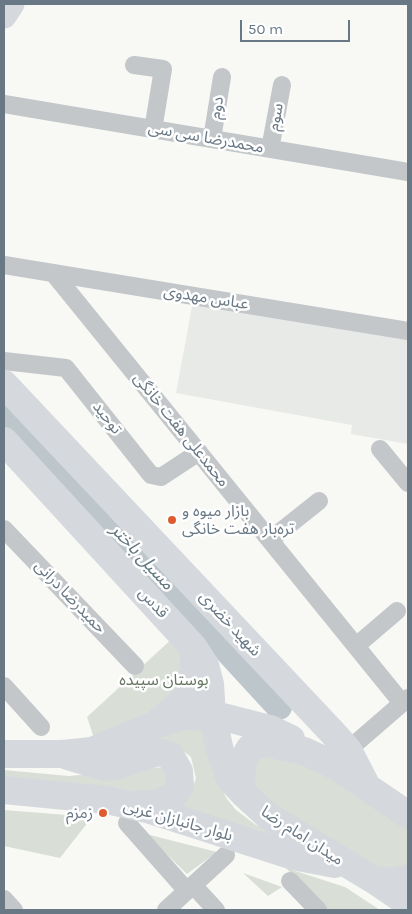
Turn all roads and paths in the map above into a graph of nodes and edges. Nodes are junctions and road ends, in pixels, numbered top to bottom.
1 (12, 4) edge
2 (4, 16) edge
3 (134, 65) dead end
4 (222, 77) dead end
5 (282, 86) dead end
6 (4, 104) edge
7 (153, 130) junction
8 (212, 139) junction
9 (270, 149) junction
10 (408, 172) edge
11 (4, 265) edge
12 (54, 274) junction
13 (408, 331) edge
14 (4, 361) edge
15 (4, 384) edge
16 (4, 441) edge
17 (380, 449) dead end
18 (199, 452) junction
19 (408, 484) edge
20 (319, 501) dead end
21 (4, 529) edge
22 (270, 540) junction
23 (398, 611) dead end
24 (356, 646) junction
25 (194, 648) junction
26 (135, 666) dead end
27 (4, 686) edge
28 (405, 701) edge
29 (212, 715) junction
30 (152, 726) junction
31 (40, 728) dead end
32 (348, 750) junction
33 (304, 751) junction
34 (4, 754) edge
35 (62, 754) junction
36 (365, 783) junction
37 (4, 790) edge
38 (244, 794) junction
39 (107, 800) junction
40 (408, 814) edge
41 (128, 823) dead end
42 (226, 855) dead end
43 (350, 867) junction
44 (290, 881) dead end
45 (190, 888) junction
46 (407, 895) edge
47 (4, 899) edge
48 (14, 910) edge
49 (166, 910) edge
50 (216, 910) edge
51 (318, 910) edge

1 - 2 main road
3 - 7 street
4 - 8 street, دوم
5 - 9 street, سوم
6 - 7 street, محمدرضا سی سی
7 - 8 street, محمدرضا سی سی
8 - 9 street, محمدرضا سی سی
9 - 10 street, محمدرضا سی سی
11 - 12 street, عباس مهدوی
12 - 13 street, عباس مهدوی
12 - 18 street, محمدعلی هفت خانگی
14 - 18 street, توحید
15 - 32 main road, شهید خضری
16 - 25 main road, قدس
17 - 19 street
18 - 22 street, محمدعلی هفت خانگی
20 - 22 street
21 - 26 street, حمیدرضا درانی
22 - 24 street, محمدعلی هفت خانگی
23 - 24 street
24 - 28 street, محمدعلی هفت خانگی
25 - 29 main road, قدس
25 - 30 main road
27 - 31 street
28 - 32 street
29 - 30 main road
29 - 33 main road
29 - 38 main road, قدس
30 - 35 main road
32 - 36 main road, شهید خضری
33 - 36 main road
33 - 38 main road
34 - 35 main road
35 - 39 main road
36 - 40 main road
37 - 39 main road, بلوار جانبازان غربی
38 - 43 main road, میدان امام رضا
39 - 43 main road, بلوار جانبازان غربی
41 - 45 street
42 - 45 street
43 - 46 main road, میدان امام رضا
44 - 51 street
45 - 49 street
45 - 50 street
47 - 48 street

